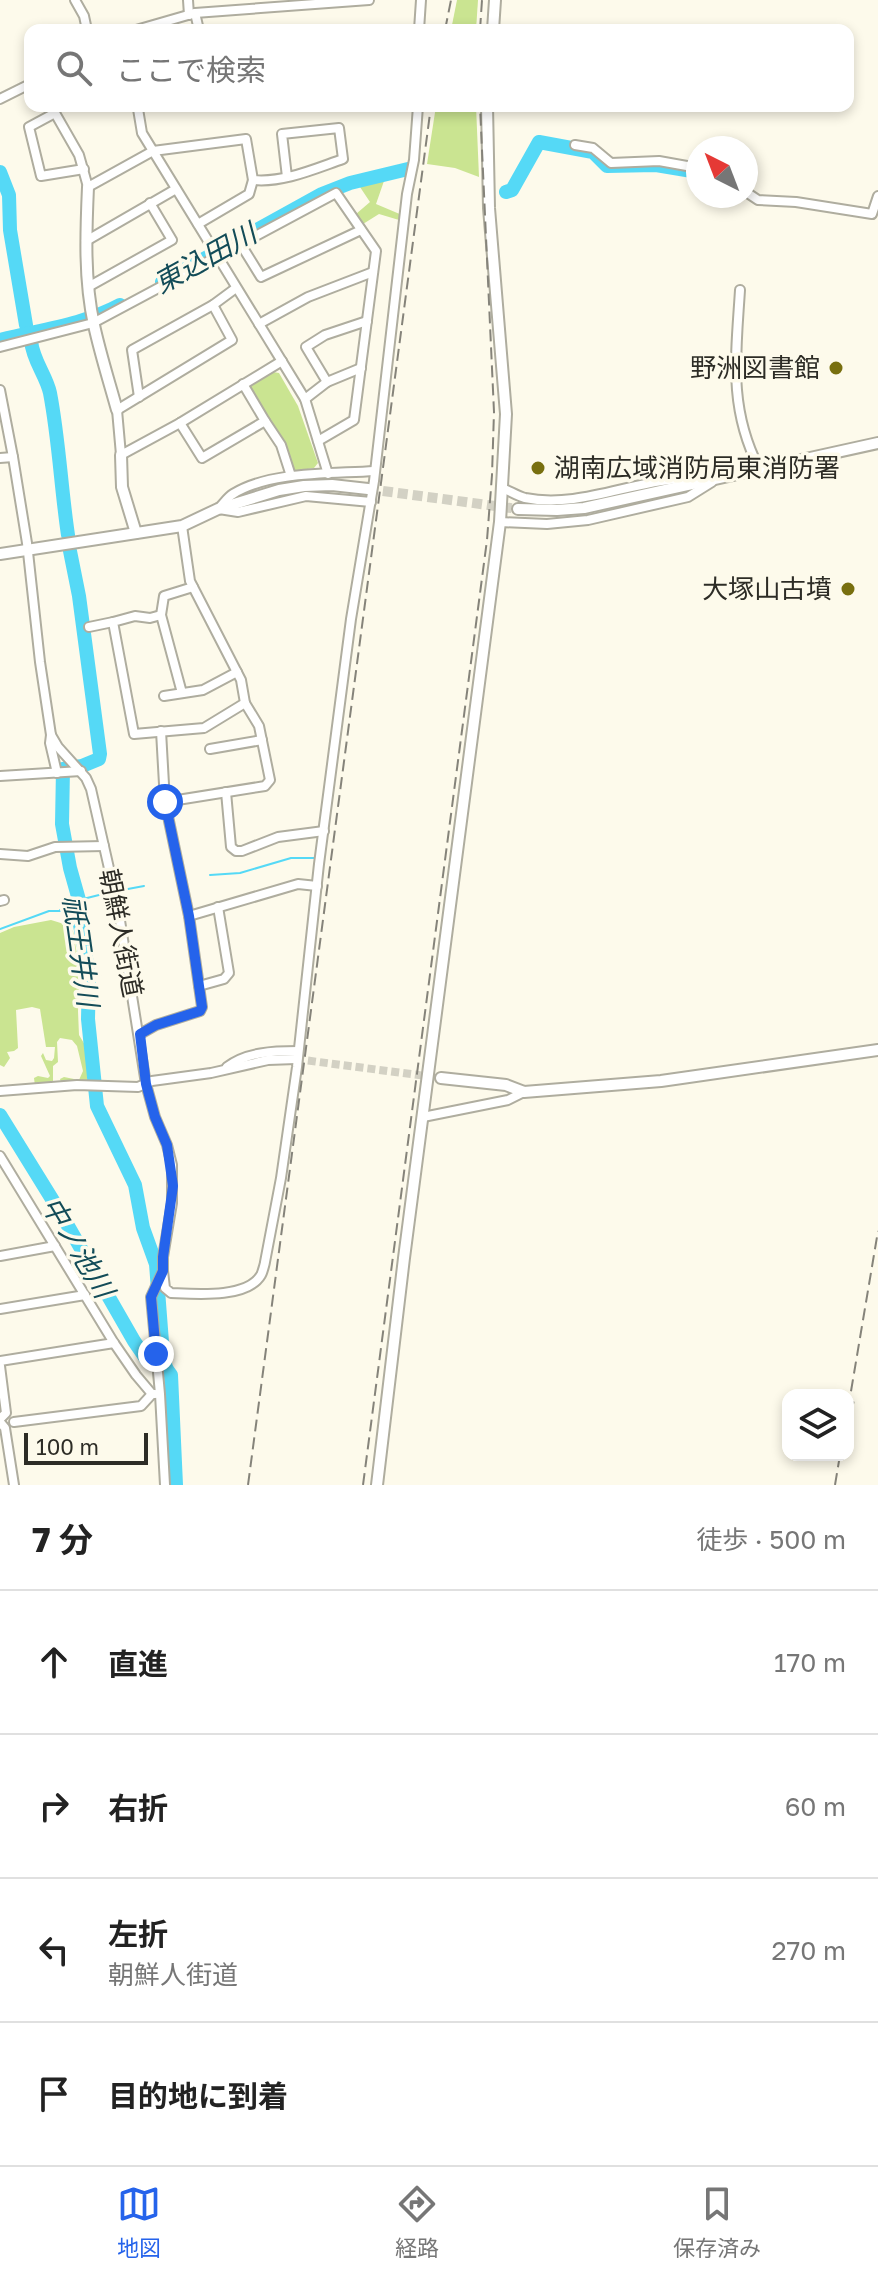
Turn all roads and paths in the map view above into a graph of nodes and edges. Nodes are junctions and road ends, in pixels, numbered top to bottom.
1 (75, 0) edge
2 (188, 0) edge
3 (369, 0) edge
4 (421, 0) edge
5 (495, 0) edge
6 (235, 5) edge
7 (192, 14) junction
8 (86, 24) edge
9 (157, 24) edge
10 (196, 24) edge
11 (419, 24) edge
12 (493, 24) edge
13 (24, 87) edge
14 (0, 99) edge
15 (50, 112) edge
16 (54, 112) edge
17 (138, 112) edge
18 (418, 112) edge
19 (487, 112) edge
20 (575, 145) dead end
21 (153, 151) junction
22 (686, 166) edge
23 (84, 169) junction
24 (287, 177) junction
25 (253, 180) junction
26 (88, 187) junction
27 (176, 189) junction
28 (878, 196) edge
29 (758, 200) edge
30 (150, 203) junction
31 (200, 228) junction
32 (361, 230) junction
33 (86, 241) junction
34 (240, 243) junction
35 (217, 256) junction
36 (373, 272) junction
37 (88, 287) junction
38 (236, 288) junction
39 (740, 290) dead end
40 (213, 305) junction
41 (367, 321) junction
42 (93, 323) junction
43 (259, 324) junction
44 (0, 347) edge
45 (282, 361) junction
46 (361, 368) junction
47 (327, 382) junction
48 (243, 384) junction
49 (0, 390) edge
50 (139, 397) junction
51 (305, 399) junction
52 (117, 410) junction
53 (265, 421) junction
54 (180, 423) junction
55 (318, 441) junction
56 (878, 443) edge
57 (121, 455) junction
58 (13, 457) junction
59 (0, 458) edge
60 (759, 468) junction
61 (374, 471) junction
62 (328, 474) junction
63 (291, 476) junction
64 (715, 480) junction
65 (502, 488) junction
66 (368, 489) tunnel mouth
67 (371, 502) junction
68 (218, 509) junction
69 (518, 509) tunnel mouth
70 (500, 522) junction
71 (182, 526) junction
72 (136, 533) junction
73 (27, 550) junction
74 (0, 554) edge
75 (193, 587) junction
76 (161, 615) junction
77 (113, 622) junction
78 (89, 627) dead end
79 (237, 672) junction
80 (182, 693) junction
81 (164, 696) dead end
82 (245, 703) junction
83 (161, 731) junction
84 (51, 735) junction
85 (262, 740) junction
86 (210, 749) dead end
87 (78, 768) junction
88 (61, 773) junction
89 (0, 776) edge
90 (226, 792) junction
91 (165, 802) junction
92 (324, 831) junction
93 (104, 846) junction
94 (0, 854) edge
95 (317, 886) junction
96 (218, 907) junction
97 (189, 916) junction
98 (199, 986) junction
99 (140, 1034) junction
100 (878, 1050) edge
101 (297, 1055) junction
102 (441, 1078) tunnel mouth
103 (146, 1084) junction
104 (0, 1091) edge
105 (524, 1092) junction
106 (423, 1117) junction
107 (0, 1156) edge
108 (55, 1246) junction
109 (0, 1256) edge
110 (162, 1274) junction
111 (85, 1295) junction
112 (0, 1309) edge
113 (114, 1343) junction
114 (0, 1364) edge
115 (156, 1394) junction
116 (3, 1421) edge
117 (14, 1485) edge
118 (165, 1485) edge
119 (377, 1485) edge

1 - 8 street
2 - 7 street
3 - 6 street
4 - 11 street
5 - 12 street
6 - 7 street
7 - 9 street
7 - 10 street
13 - 14 street
15 - 23 street
16 - 23 street
17 - 21 street
18 - 61 street
19 - 65 street
20 - 22 street
21 - 25 street
21 - 26 street
21 - 27 street
23 - 26 street
24 - 24 street
24 - 25 street
25 - 31 street
26 - 33 street
27 - 30 street
27 - 31 street
28 - 29 street
30 - 33 street
30 - 37 street
31 - 35 street
32 - 34 street
32 - 34 street
32 - 36 street
33 - 37 street
34 - 35 street
35 - 38 street
35 - 42 street
36 - 41 street
36 - 43 street
37 - 42 street
38 - 40 street
38 - 43 street
39 - 60 street
40 - 50 street
40 - 50 street
41 - 46 street
41 - 47 street
42 - 44 street
42 - 52 street
43 - 45 street
45 - 48 street
45 - 51 street
46 - 47 street
46 - 55 street
47 - 51 street
48 - 53 street
48 - 54 street
49 - 58 street
50 - 52 street
51 - 55 street
52 - 57 street
53 - 54 street
53 - 63 street
54 - 57 street
55 - 62 street
56 - 60 street
57 - 72 street
58 - 59 street
58 - 73 street
60 - 64 street
61 - 62 street
61 - 67 street
62 - 63 street
63 - 68 street
64 - 65 street
64 - 69 street
64 - 70 street
65 - 70 street
66 - 68 street
67 - 68 street
67 - 92 street
68 - 71 street
70 - 106 street
71 - 72 street
71 - 75 street
72 - 73 street
73 - 74 street
73 - 84 street
75 - 76 street
75 - 79 street
76 - 77 street
76 - 80 street
77 - 78 street
77 - 83 street
79 - 80 street
79 - 82 street
80 - 81 street
82 - 83 street
82 - 85 street
83 - 91 street
84 - 87 street, 朝鮮人街道
84 - 88 street
85 - 86 street
85 - 90 street
87 - 88 street
87 - 93 street, 朝鮮人街道
88 - 89 street
90 - 91 street
90 - 92 street
91 - 97 street
92 - 95 street
93 - 94 street
93 - 99 street, 朝鮮人街道
95 - 96 street
95 - 101 street
96 - 97 street
96 - 98 street
97 - 98 street
98 - 99 street
99 - 103 street, 朝鮮人街道
100 - 105 street
101 - 103 street
101 - 110 street
102 - 105 street
103 - 104 street
103 - 110 street, 朝鮮人街道
105 - 106 street
106 - 119 street
107 - 108 street
108 - 109 street
108 - 111 street
110 - 115 street, 朝鮮人街道
111 - 112 street
111 - 113 street
113 - 114 street
113 - 115 street
114 - 116 street
115 - 116 street
115 - 118 street, 朝鮮人街道
116 - 117 street

